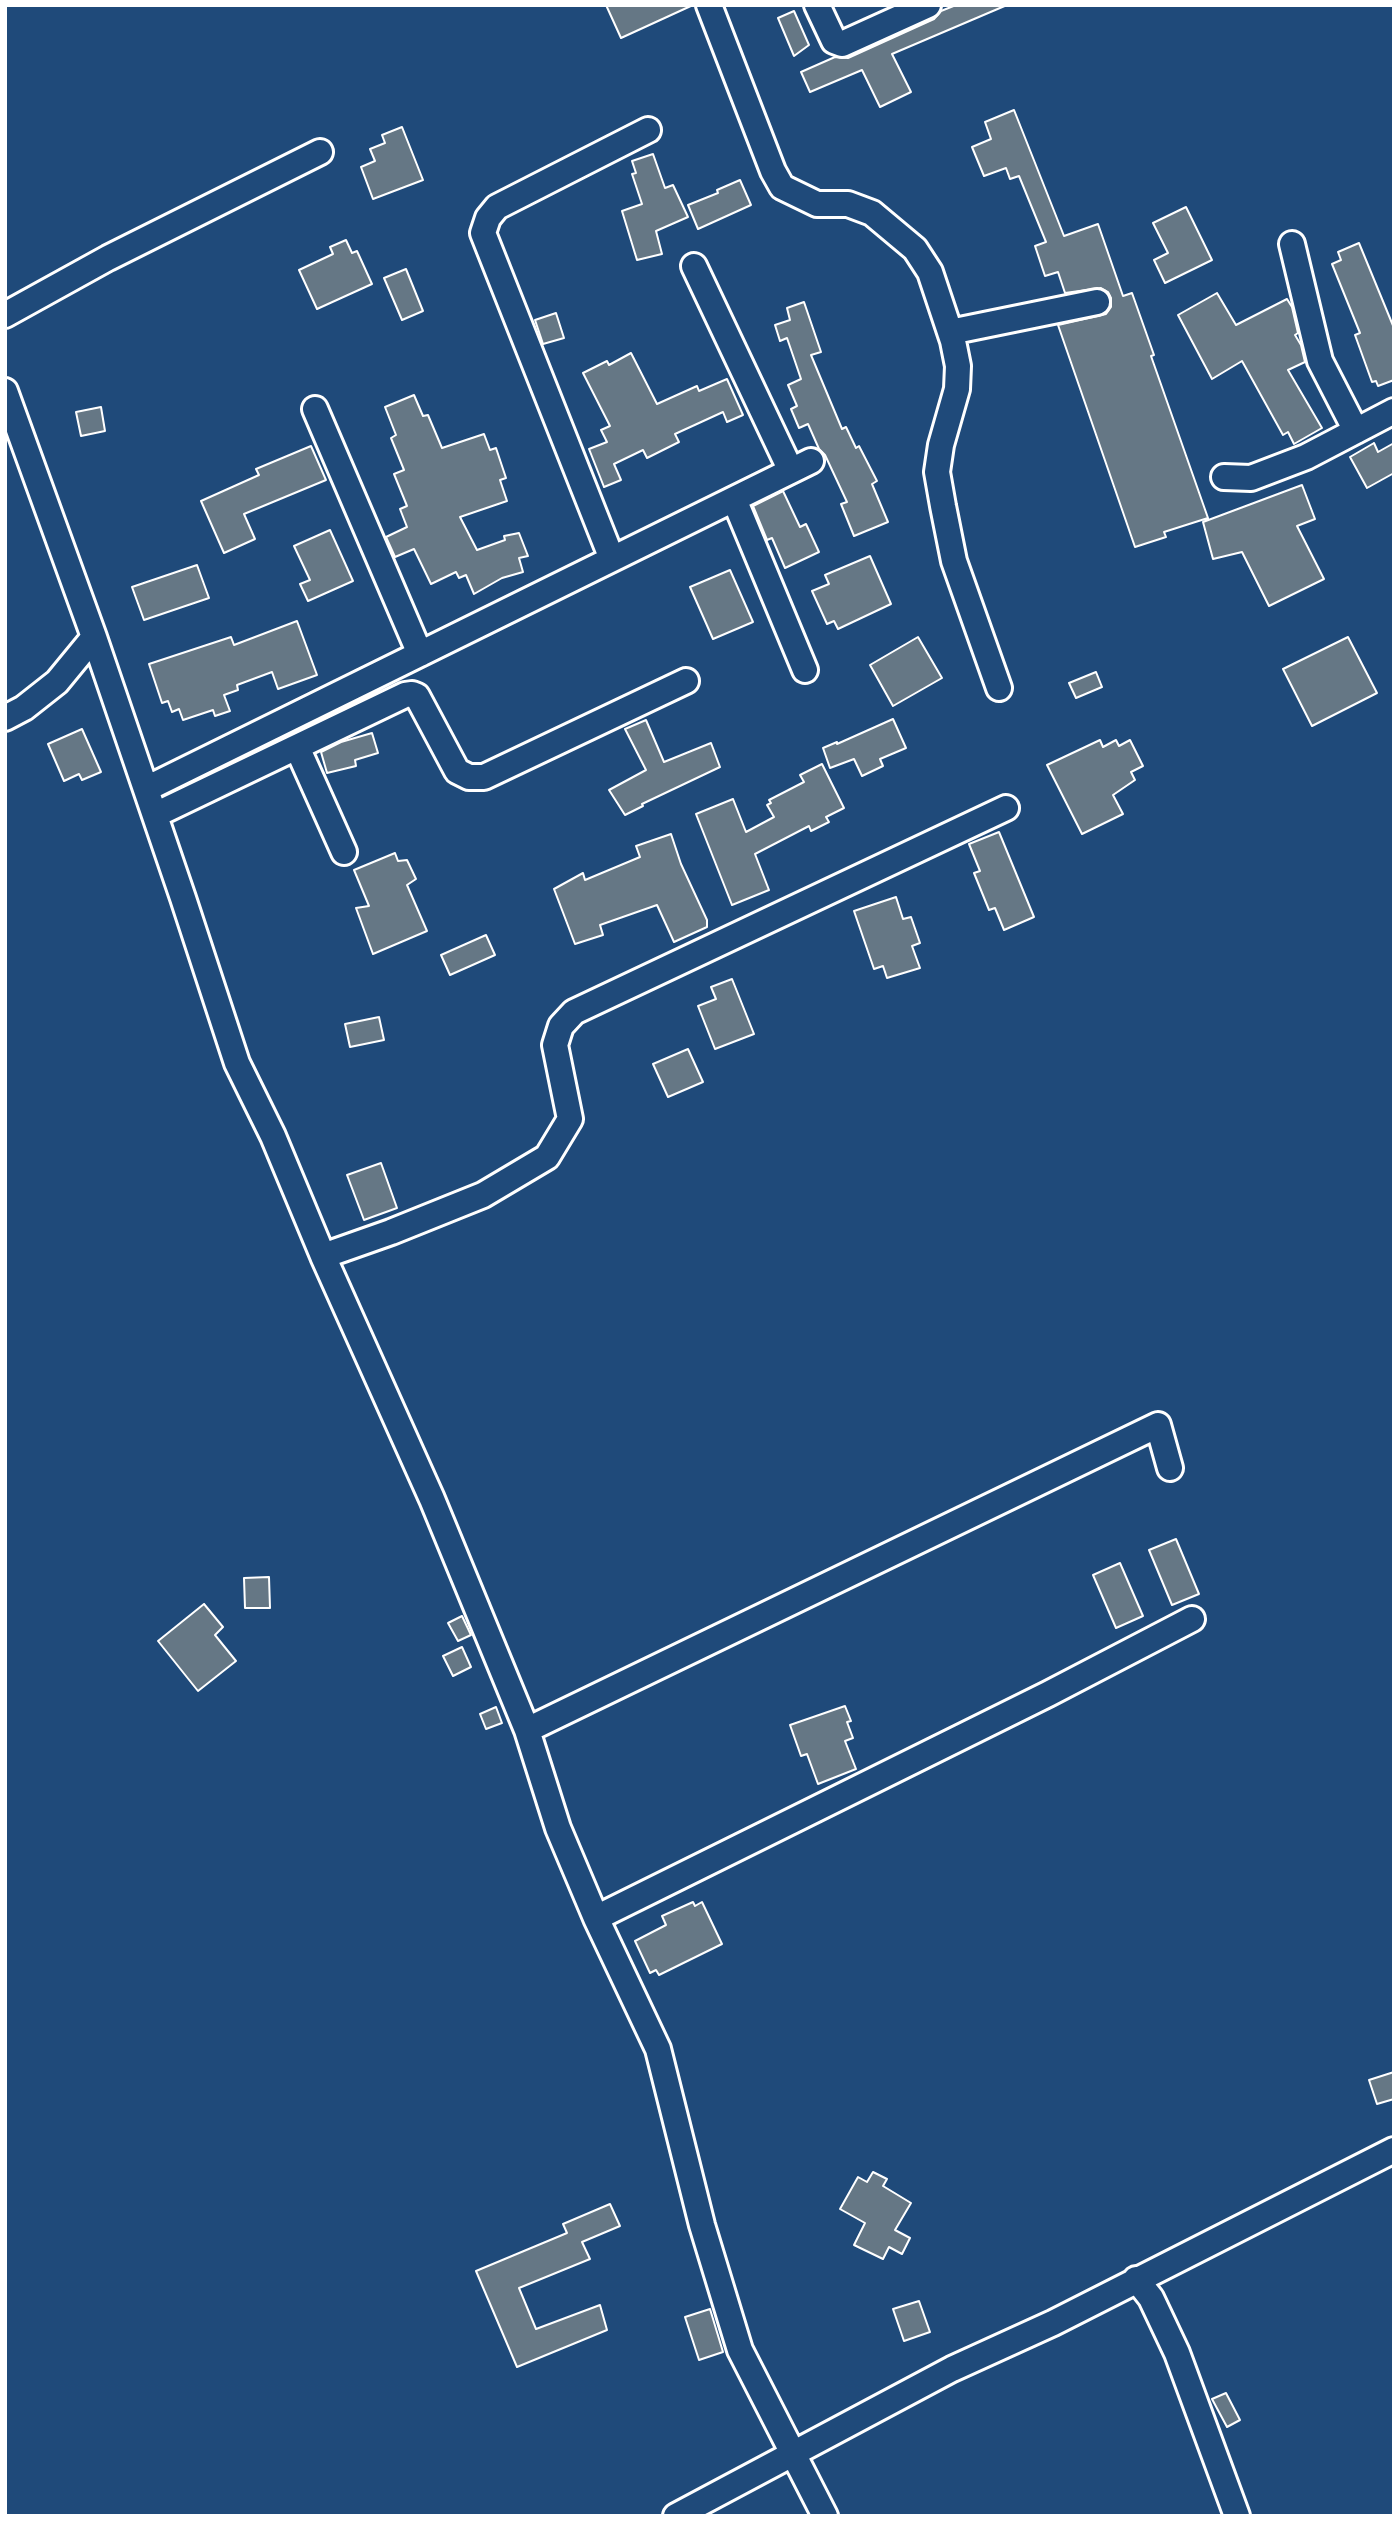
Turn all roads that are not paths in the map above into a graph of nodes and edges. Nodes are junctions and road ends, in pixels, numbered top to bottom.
1 (709, 5) edge
2 (817, 5) edge
3 (928, 5) edge
4 (648, 130) dead end
5 (320, 152) dead end
6 (1292, 244) dead end
7 (694, 266) dead end
8 (1097, 302) dead end
9 (5, 315) edge
10 (950, 332) junction
11 (5, 391) edge
12 (315, 409) dead end
13 (1394, 411) edge
14 (1356, 431) junction
15 (1224, 477) dead end
16 (734, 499) junction
17 (612, 559) junction
18 (94, 637) junction
19 (420, 654) junction
20 (804, 670) dead end
21 (687, 681) dead end
22 (999, 688) dead end
23 (5, 718) edge
24 (297, 747) junction
25 (146, 789) junction
26 (1006, 808) dead end
27 (155, 815) junction
28 (344, 852) dead end
29 (323, 1256) junction
30 (1170, 1468) dead end
31 (1192, 1619) dead end
32 (527, 1730) junction
33 (596, 1918) junction
34 (1394, 2150) edge
35 (1136, 2279) junction
36 (792, 2452) junction
37 (676, 2516) edge
38 (825, 2516) edge
39 (1237, 2516) edge

1 - 10 street
2 - 3 street
4 - 17 street
5 - 9 street
6 - 14 street
7 - 16 street
8 - 10 street
10 - 22 street
11 - 18 street
12 - 19 street
13 - 14 street
14 - 15 street
16 - 17 street
16 - 20 street
17 - 19 street
18 - 23 street
18 - 25 street
19 - 25 street
21 - 24 street
24 - 27 street
24 - 28 street
25 - 27 street
26 - 29 street
27 - 29 street
29 - 32 street
30 - 32 street
31 - 33 street
32 - 33 street
33 - 36 street
34 - 35 street
35 - 36 street
35 - 39 street
36 - 37 street
36 - 38 street

